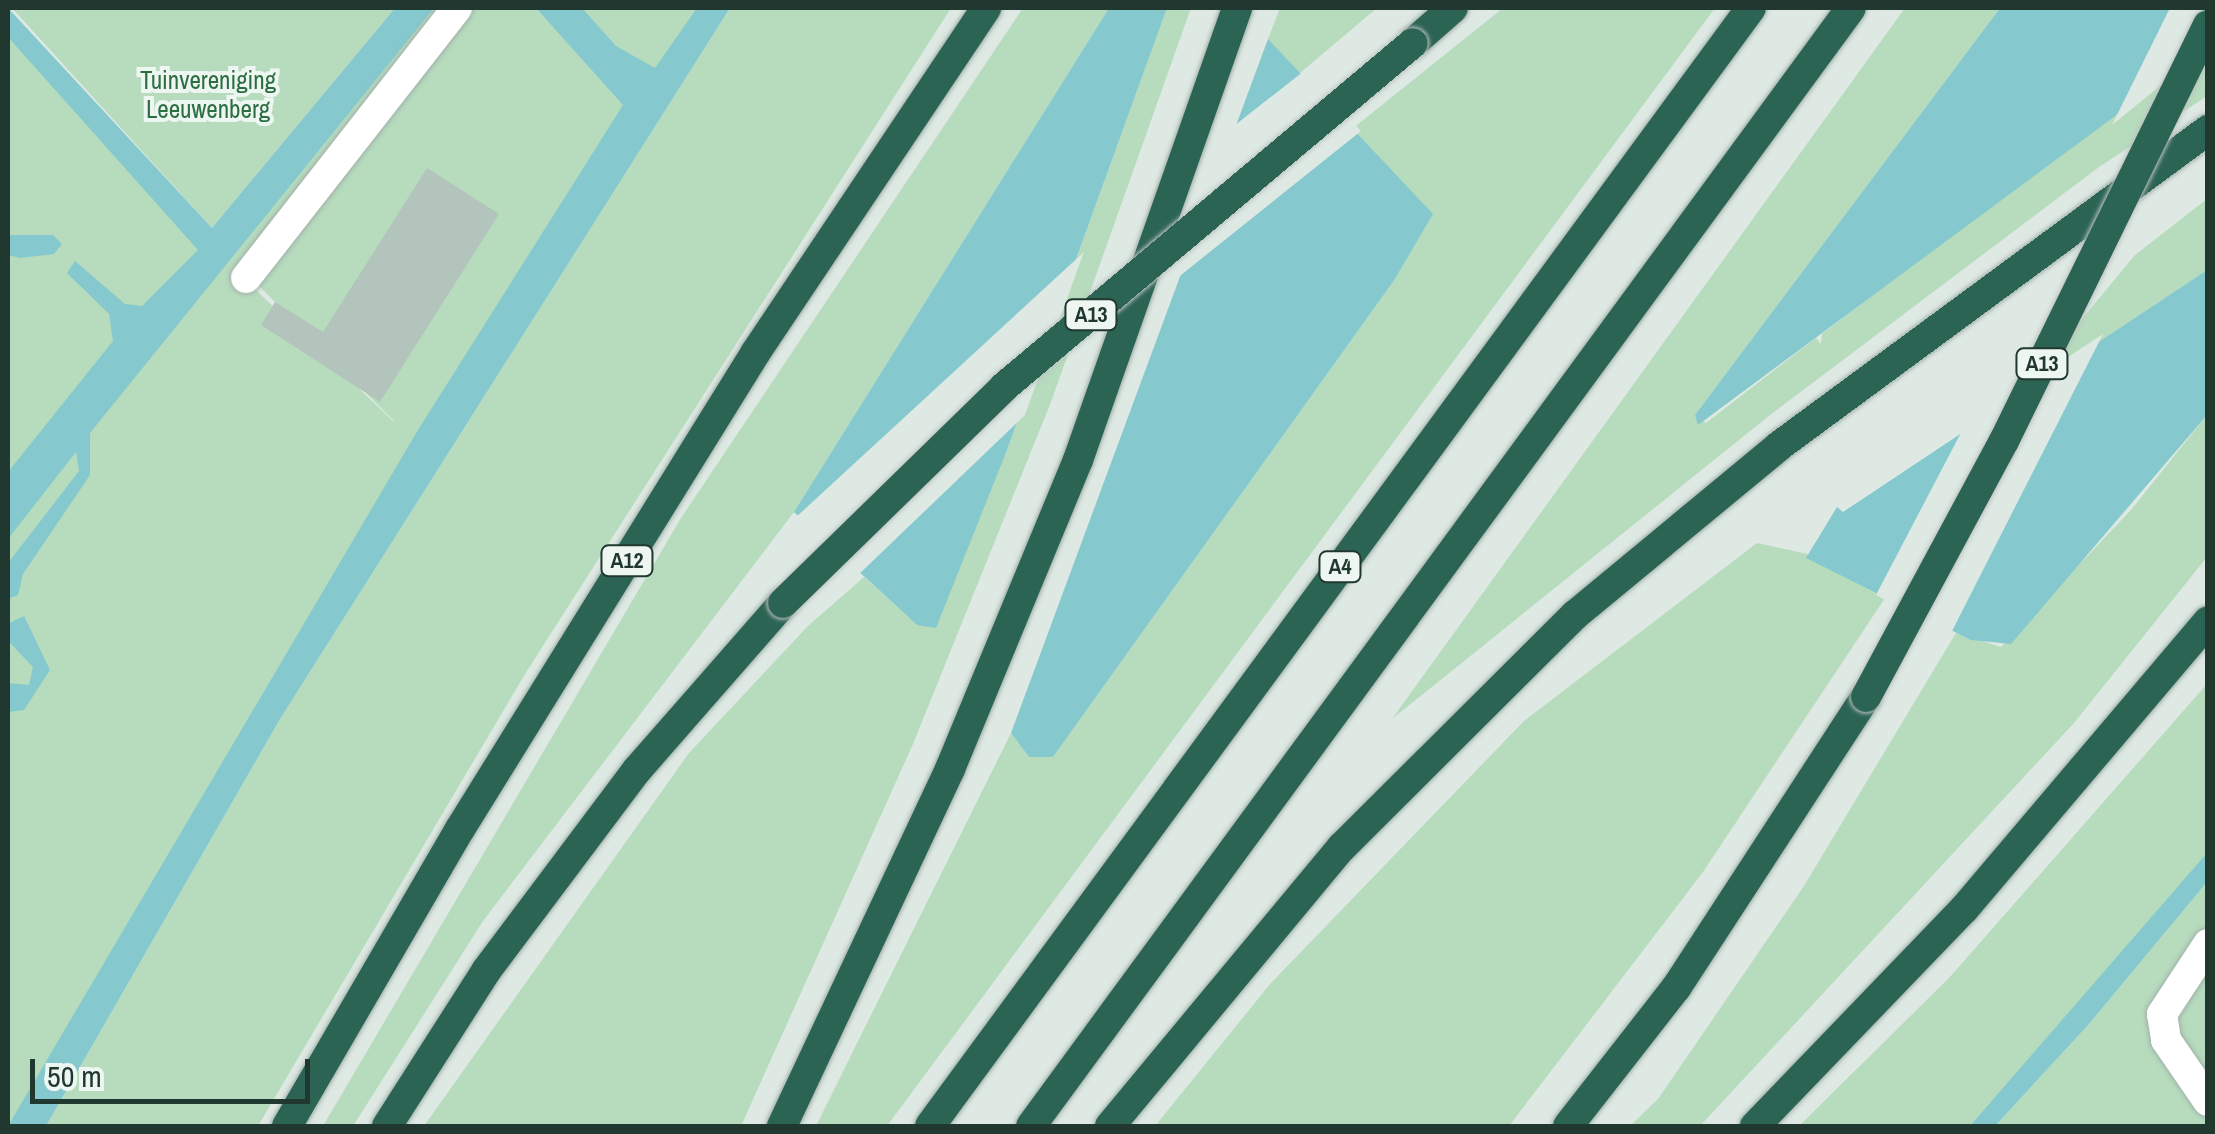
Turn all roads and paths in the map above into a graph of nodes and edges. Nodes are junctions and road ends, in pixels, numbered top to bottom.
1 (457, 8) edge
2 (986, 8) edge
3 (1238, 8) edge
4 (1453, 8) edge
5 (1751, 8) edge
6 (1852, 8) edge
7 (2208, 25) edge
8 (2208, 130) edge
9 (246, 278) dead end
10 (2208, 621) edge
11 (2208, 944) edge
12 (2208, 1101) edge
13 (288, 1126) edge
14 (386, 1126) edge
15 (782, 1126) edge
16 (930, 1126) edge
17 (1030, 1126) edge
18 (1110, 1126) edge
19 (1568, 1126) edge
20 (1755, 1126) edge

1 - 9 lane
2 - 13 highway, A12
3 - 15 highway
4 - 14 highway, A13, bridge
5 - 16 highway, A4
6 - 17 highway
7 - 19 highway, A13, bridge
8 - 18 highway
10 - 20 highway
11 - 12 lane

